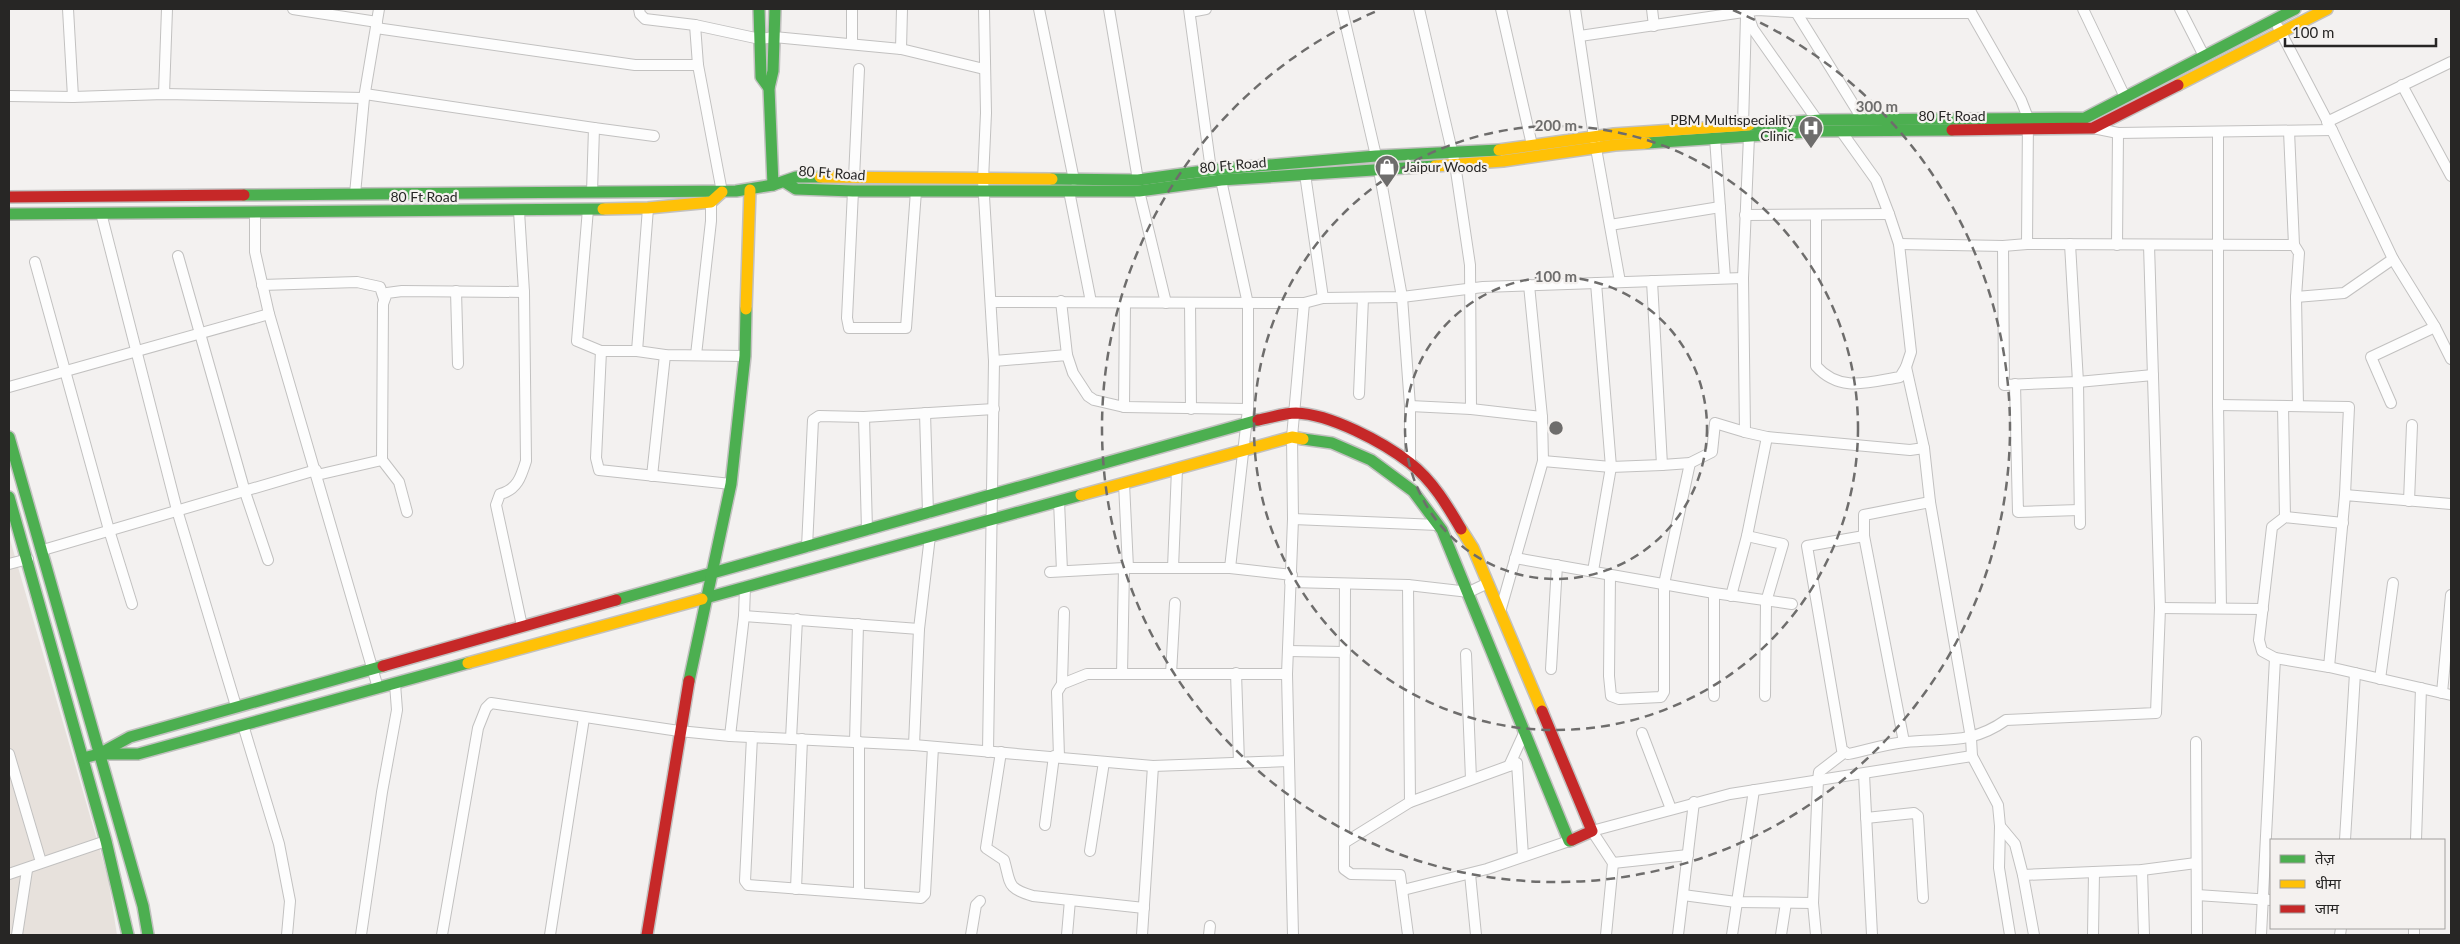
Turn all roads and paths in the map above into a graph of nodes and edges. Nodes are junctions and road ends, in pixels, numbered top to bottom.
1 (68, 9) edge
2 (168, 9) edge
3 (293, 9) edge
4 (379, 9) edge
5 (639, 9) edge
6 (759, 9) edge
7 (775, 9) edge
8 (852, 9) edge
9 (902, 9) edge
10 (984, 9) edge
11 (1039, 9) edge
12 (1109, 9) edge
13 (1206, 9) edge
14 (1342, 9) edge
15 (1419, 9) edge
16 (1501, 9) edge
17 (1575, 9) edge
18 (1652, 9) edge
19 (2083, 9) edge
20 (2180, 9) edge
21 (2295, 9) edge
22 (2327, 9) edge
23 (1189, 10) edge
24 (1889, 10) edge
25 (1751, 11) edge
26 (1970, 11) edge
27 (1796, 12) junction
28 (2274, 20) junction
29 (377, 25) junction
30 (695, 25) junction
31 (1654, 26) junction
32 (2280, 32) junction
33 (1580, 36) junction
34 (774, 38) junction
35 (760, 39) junction
36 (852, 44) junction
37 (901, 49) junction
38 (2204, 56) junction
39 (2451, 62) edge
40 (698, 66) junction
41 (859, 69) dead end
42 (984, 69) junction
43 (2402, 86) junction
44 (770, 88) junction
45 (164, 94) junction
46 (9, 96) edge
47 (364, 96) junction
48 (73, 97) junction
49 (2125, 97) junction
50 (2028, 118) junction
51 (1817, 120) junction
52 (1863, 120) junction
53 (1743, 125) junction
54 (2329, 126) junction
55 (594, 128) junction
56 (2093, 128) junction
57 (2027, 130) junction
58 (1841, 131) junction
59 (2289, 131) junction
60 (2218, 132) junction
61 (2118, 133) junction
62 (654, 136) dead end
63 (1749, 136) junction
64 (1715, 138) junction
65 (1595, 142) junction
66 (1532, 146) junction
67 (1376, 156) junction
68 (1453, 158) junction
69 (1211, 170) junction
70 (1379, 170) junction
71 (1305, 174) junction
72 (2451, 176) edge
73 (854, 178) junction
74 (1074, 180) junction
75 (1221, 180) junction
76 (779, 183) junction
77 (1139, 185) junction
78 (983, 186) junction
79 (750, 190) junction
80 (853, 191) junction
81 (916, 191) junction
82 (1068, 191) junction
83 (592, 192) junction
84 (722, 192) junction
85 (355, 194) junction
86 (9, 197) edge
87 (710, 202) junction
88 (1720, 207) junction
89 (648, 208) junction
90 (588, 209) junction
91 (519, 211) junction
92 (101, 213) junction
93 (255, 213) junction
94 (9, 214) edge
95 (1889, 214) junction
96 (1745, 215) junction
97 (1816, 215) junction
98 (1610, 225) junction
99 (1899, 244) junction
100 (2027, 244) junction
101 (2070, 244) junction
102 (2117, 245) junction
103 (2149, 245) junction
104 (2218, 245) junction
105 (2294, 245) junction
106 (2004, 246) junction
107 (178, 256) dead end
108 (2393, 259) junction
109 (35, 262) dead end
110 (1725, 278) junction
111 (1743, 278) junction
112 (1652, 281) junction
113 (1620, 282) junction
114 (1596, 283) junction
115 (262, 285) junction
116 (1529, 285) junction
117 (1470, 288) junction
118 (456, 291) junction
119 (524, 292) junction
120 (1402, 296) junction
121 (2296, 297) junction
122 (1323, 298) junction
123 (1363, 298) junction
124 (384, 299) junction
125 (1061, 301) junction
126 (991, 302) junction
127 (1092, 302) junction
128 (1126, 303) junction
129 (1166, 303) junction
130 (1190, 303) junction
131 (1304, 303) junction
132 (1248, 304) junction
133 (269, 314) junction
134 (2435, 327) junction
135 (200, 333) junction
136 (137, 351) junction
137 (601, 351) junction
138 (637, 351) junction
139 (1067, 354) junction
140 (665, 355) junction
141 (696, 355) junction
142 (744, 356) junction
143 (2371, 356) junction
144 (2451, 359) edge
145 (994, 361) junction
146 (2361, 361) dead end
147 (458, 364) dead end
148 (1906, 367) junction
149 (65, 371) junction
150 (2153, 375) junction
151 (2078, 382) junction
152 (2015, 384) junction
153 (9, 387) edge
154 (1359, 394) dead end
155 (2391, 404) dead end
156 (2218, 405) junction
157 (1410, 406) junction
158 (2283, 406) junction
159 (2298, 406) junction
160 (1124, 407) junction
161 (994, 409) junction
162 (1191, 409) junction
163 (1248, 409) junction
164 (1471, 409) junction
165 (925, 412) junction
166 (1295, 413) junction
167 (864, 417) junction
168 (1542, 417) junction
169 (1247, 422) junction
170 (2412, 425) dead end
171 (1745, 432) junction
172 (9, 437) edge
173 (1292, 437) junction
174 (1767, 437) junction
175 (1924, 448) junction
176 (1242, 451) junction
177 (382, 460) junction
178 (1543, 461) junction
179 (1410, 463) junction
180 (1690, 463) junction
181 (1662, 465) junction
182 (1611, 467) junction
183 (1177, 469) junction
184 (317, 473) junction
185 (652, 476) junction
186 (1124, 483) junction
187 (731, 484) junction
188 (245, 492) junction
189 (992, 495) junction
190 (2345, 495) junction
191 (9, 497) edge
192 (1060, 501) junction
193 (2409, 501) junction
194 (1930, 502) junction
195 (2451, 504) edge
196 (177, 510) junction
197 (2079, 510) junction
198 (407, 512) dead end
199 (928, 513) junction
200 (2285, 517) junction
201 (993, 519) junction
202 (1293, 519) junction
203 (2343, 523) junction
204 (1438, 524) junction
205 (2080, 524) dead end
206 (109, 530) junction
207 (867, 530) junction
208 (930, 536) junction
209 (1747, 536) junction
210 (1864, 536) junction
211 (807, 547) junction
212 (43, 550) junction
213 (28, 558) junction
214 (1515, 558) junction
215 (268, 560) dead end
216 (9, 564) edge
217 (1557, 565) junction
218 (1126, 568) junction
219 (1173, 568) junction
220 (1230, 568) junction
221 (1593, 571) junction
222 (1050, 572) dead end
223 (1062, 572) junction
224 (712, 573) junction
225 (1610, 575) junction
226 (1291, 578) junction
227 (1488, 583) junction
228 (2393, 583) dead end
229 (1345, 584) junction
230 (1664, 584) junction
231 (1408, 585) junction
232 (745, 587) junction
233 (1469, 592) junction
234 (1714, 593) junction
235 (2451, 595) edge
236 (1731, 596) junction
237 (704, 598) junction
238 (1766, 602) junction
239 (1175, 603) dead end
240 (132, 604) dead end
241 (1792, 604) dead end
242 (2160, 608) junction
243 (2220, 608) junction
244 (2262, 609) junction
245 (1064, 612) dead end
246 (1500, 612) junction
247 (744, 616) junction
248 (797, 619) junction
249 (858, 624) junction
250 (522, 626) junction
251 (919, 629) junction
252 (1288, 651) junction
253 (1345, 652) junction
254 (1466, 654) dead end
255 (2276, 658) junction
256 (372, 667) junction
257 (2329, 667) junction
258 (1551, 669) dead end
259 (2354, 673) junction
260 (1122, 674) junction
261 (1171, 674) junction
262 (1236, 674) junction
263 (1287, 674) junction
264 (2380, 679) junction
265 (395, 684) junction
266 (1062, 684) junction
267 (378, 688) junction
268 (2421, 688) junction
269 (2447, 694) edge
270 (1714, 696) dead end
271 (1765, 696) dead end
272 (236, 706) junction
273 (584, 718) junction
274 (243, 725) junction
275 (1525, 731) junction
276 (679, 732) junction
277 (1642, 733) dead end
278 (730, 736) junction
279 (752, 737) junction
280 (1971, 738) junction
281 (797, 739) junction
282 (857, 742) junction
283 (1904, 742) junction
284 (2196, 742) dead end
285 (914, 745) junction
286 (933, 747) junction
287 (988, 752) junction
288 (1001, 752) junction
289 (1845, 752) junction
290 (9, 754) edge
291 (99, 754) junction
292 (1972, 756) junction
293 (1056, 757) junction
294 (83, 758) junction
295 (1289, 761) junction
296 (1104, 762) junction
297 (1238, 763) junction
298 (1153, 766) junction
299 (1509, 766) junction
300 (1864, 774) junction
301 (1471, 779) junction
302 (1818, 780) junction
303 (1754, 790) junction
304 (1410, 802) junction
305 (1694, 802) junction
306 (1671, 809) junction
307 (1866, 818) junction
308 (1045, 825) dead end
309 (2000, 826) junction
310 (1592, 831) junction
311 (2345, 839) edge
312 (2416, 839) edge
313 (106, 841) junction
314 (1569, 841) junction
315 (1344, 843) junction
316 (1090, 851) dead end
317 (1688, 855) junction
318 (1524, 856) junction
319 (41, 862) junction
320 (1613, 863) junction
321 (2196, 863) junction
322 (27, 870) junction
323 (2142, 870) junction
324 (2094, 872) junction
325 (9, 874) edge
326 (1470, 874) junction
327 (2024, 875) junction
328 (796, 889) junction
329 (1403, 890) junction
330 (859, 892) junction
331 (1684, 895) junction
332 (2197, 895) junction
333 (1923, 898) dead end
334 (2267, 899) edge
335 (1070, 900) junction
336 (980, 901) dead end
337 (1736, 902) junction
338 (1786, 903) junction
339 (1813, 903) junction
340 (1144, 908) junction
341 (17, 935) edge
342 (128, 935) edge
343 (148, 935) edge
344 (287, 935) edge
345 (360, 935) edge
346 (442, 935) edge
347 (550, 935) edge
348 (647, 935) edge
349 (971, 935) edge
350 (1067, 935) edge
351 (1142, 935) edge
352 (1294, 935) edge
353 (1408, 935) edge
354 (1476, 935) edge
355 (1606, 935) edge
356 (1678, 935) edge
357 (1732, 935) edge
358 (1781, 935) edge
359 (1816, 935) edge
360 (1872, 935) edge
361 (2010, 935) edge
362 (2034, 935) edge
363 (2093, 935) edge
364 (2144, 935) edge
365 (2197, 935) edge
366 (2261, 935) edge

1 - 48 street
2 - 45 street
3 - 29 street
4 - 29 street
5 - 30 street
6 - 35 main road
7 - 34 main road
8 - 36 street
9 - 37 street
10 - 42 street
11 - 74 street
12 - 77 street
13 - 23 street
14 - 67 street
15 - 68 street
16 - 66 street
17 - 33 street
18 - 31 street
19 - 49 street
20 - 38 street
21 - 28 main road, 80 Ft Road
22 - 32 main road, 80 Ft Road
23 - 69 street
24 - 26 street
24 - 27 street
25 - 27 street
25 - 31 street
25 - 51 street
25 - 53 street
26 - 50 street
27 - 52 street
28 - 32 street
28 - 38 main road, 80 Ft Road
29 - 40 street
29 - 47 street
30 - 35 street
30 - 40 street
31 - 33 street
32 - 54 street
32 - 56 main road, 80 Ft Road
33 - 65 street
34 - 35 street
34 - 36 street
34 - 44 main road
35 - 44 main road
36 - 37 street
37 - 42 street
38 - 49 main road, 80 Ft Road
39 - 43 street
40 - 84 street
41 - 73 street
42 - 78 street
43 - 54 street
43 - 72 street
44 - 76 main road
45 - 47 street
45 - 48 street
46 - 48 street
47 - 55 street
47 - 85 street
49 - 50 main road, 80 Ft Road
50 - 52 main road, 80 Ft Road
50 - 57 street
51 - 52 main road, 80 Ft Road
51 - 53 main road, 80 Ft Road
53 - 65 main road, 80 Ft Road
54 - 59 street
54 - 108 street
55 - 62 street
55 - 83 street
56 - 57 main road, 80 Ft Road
56 - 61 street
57 - 58 main road, 80 Ft Road
57 - 100 street
58 - 63 main road, 80 Ft Road
58 - 95 street
59 - 60 street
59 - 105 street
60 - 61 street
60 - 104 street
61 - 102 street
63 - 64 main road, 80 Ft Road
63 - 96 street
64 - 65 main road, 80 Ft Road
64 - 88 street
65 - 66 main road, 80 Ft Road
65 - 68 main road, 80 Ft Road
65 - 98 street
66 - 68 main road, 80 Ft Road
67 - 68 main road, 80 Ft Road
67 - 69 main road, 80 Ft Road
68 - 70 main road, 80 Ft Road
68 - 117 street
69 - 75 street
69 - 77 main road, 80 Ft Road
70 - 71 main road, 80 Ft Road
70 - 120 street
71 - 75 main road, 80 Ft Road
71 - 122 street
73 - 76 main road, 80 Ft Road
73 - 78 main road, 80 Ft Road
74 - 77 main road, 80 Ft Road
74 - 78 main road, 80 Ft Road
75 - 77 main road, 80 Ft Road
75 - 132 street
76 - 79 main road, 80 Ft Road
76 - 80 main road, 80 Ft Road
77 - 82 main road, 80 Ft Road
77 - 129 street
78 - 81 main road, 80 Ft Road
78 - 82 main road, 80 Ft Road
78 - 126 street
79 - 84 main road, 80 Ft Road
79 - 142 main road
80 - 81 main road, 80 Ft Road
80 - 81 street
82 - 127 street
83 - 84 main road, 80 Ft Road
83 - 85 main road, 80 Ft Road
84 - 87 main road
85 - 86 main road, 80 Ft Road
87 - 89 main road, 80 Ft Road
87 - 141 street
88 - 98 street
88 - 110 street
89 - 90 main road, 80 Ft Road
89 - 138 street
90 - 91 main road, 80 Ft Road
90 - 137 street
91 - 93 main road, 80 Ft Road
91 - 119 street
92 - 93 main road, 80 Ft Road
92 - 94 main road, 80 Ft Road
92 - 136 street
93 - 115 street
95 - 97 street
95 - 99 street
96 - 97 street
96 - 111 street
97 - 148 street
98 - 113 street
99 - 106 street
99 - 148 street
100 - 101 street
100 - 106 street
101 - 102 street
101 - 151 street
102 - 103 street
103 - 104 street
103 - 150 street
104 - 105 street
104 - 156 street
105 - 121 street
106 - 152 street
107 - 135 street
108 - 121 street
108 - 134 street
109 - 149 street
110 - 111 street
110 - 112 street
111 - 171 street
112 - 113 street
112 - 181 street
113 - 114 street
114 - 116 street
114 - 182 street
115 - 124 street
115 - 133 street
116 - 117 street
116 - 168 street
117 - 120 street
117 - 164 street
118 - 119 street
118 - 124 street
118 - 147 street
119 - 250 street
120 - 123 street
120 - 157 street
121 - 159 street
122 - 123 street
122 - 131 street
123 - 154 street
124 - 177 street
125 - 126 street
125 - 127 street
125 - 139 street
126 - 145 street
127 - 128 street
128 - 129 street
128 - 160 street
129 - 130 street
130 - 132 street
130 - 162 street
131 - 132 street
131 - 166 street
132 - 163 street
133 - 135 street
133 - 184 street
134 - 143 street
134 - 144 street
135 - 136 street
135 - 188 street
136 - 149 street
136 - 196 street
137 - 138 street
137 - 185 street
138 - 140 street
139 - 145 street
139 - 160 street
140 - 141 street
140 - 185 street
141 - 142 street
142 - 187 main road
143 - 146 street
143 - 155 street
145 - 161 street
148 - 175 street
149 - 153 street
149 - 206 street
150 - 151 street
150 - 242 street
151 - 152 street
151 - 197 street
152 - 197 street
156 - 158 street
156 - 243 street
157 - 164 street
157 - 179 street
158 - 159 street
158 - 200 street
159 - 190 street
160 - 162 street
161 - 165 street
161 - 189 street
162 - 163 street
163 - 169 street
164 - 168 street
165 - 167 street
165 - 199 street
166 - 169 main road
166 - 173 street
166 - 179 main road
167 - 207 street
167 - 211 street
168 - 178 street
169 - 176 street
169 - 189 main road
170 - 193 street
171 - 174 street
171 - 180 street
172 - 212 main road
173 - 176 main road
173 - 202 street
173 - 204 main road
174 - 175 street
174 - 209 street
175 - 194 street
176 - 183 main road
176 - 220 street
177 - 184 street
177 - 198 street
178 - 182 street
178 - 214 street
179 - 227 main road
180 - 181 street
180 - 230 street
181 - 182 street
182 - 221 street
183 - 186 main road
183 - 219 street
184 - 188 street
184 - 256 street
185 - 187 street
186 - 192 main road
186 - 218 street
187 - 224 main road
188 - 196 street
188 - 215 street
189 - 199 main road
189 - 201 street
190 - 193 street
190 - 203 street
191 - 213 main road
192 - 201 main road
192 - 223 street
193 - 195 street
194 - 210 street
194 - 280 street
196 - 206 street
196 - 272 street
197 - 205 street
199 - 207 main road
200 - 203 street
200 - 244 street
201 - 208 main road
201 - 287 street
202 - 204 street
202 - 226 street
203 - 257 street
204 - 233 main road
206 - 212 street
206 - 240 street
207 - 211 main road
208 - 232 main road
208 - 251 street
209 - 236 street
209 - 238 street
210 - 283 street
210 - 289 street
211 - 224 main road
212 - 291 main road
213 - 216 street
213 - 294 main road
214 - 217 street
214 - 246 street
217 - 221 street
217 - 258 street
218 - 219 street
218 - 223 street
218 - 260 street
219 - 220 street
220 - 226 street
221 - 225 street
222 - 223 street
224 - 237 main road
224 - 250 main road
225 - 230 street
225 - 230 street
226 - 229 street
226 - 252 street
227 - 233 street
227 - 246 main road
228 - 264 street
229 - 231 street
229 - 253 street
230 - 234 street
231 - 233 street
231 - 304 street
232 - 237 main road
232 - 247 street
233 - 275 main road
234 - 236 street
234 - 270 street
235 - 269 street
236 - 238 street
237 - 265 main road
237 - 276 main road
238 - 241 street
238 - 271 street
239 - 261 street
242 - 243 street
242 - 280 street
243 - 244 street
244 - 255 street
245 - 266 street
246 - 310 main road
247 - 248 street
247 - 278 street
248 - 249 street
248 - 281 street
249 - 251 street
249 - 282 street
250 - 256 main road
251 - 285 street
252 - 253 street
252 - 263 street
253 - 315 street
254 - 301 street
255 - 257 street
255 - 334 street
256 - 267 street
256 - 272 main road
257 - 259 street
259 - 264 street
259 - 311 street
260 - 261 street
260 - 266 street
261 - 262 street
262 - 263 street
262 - 297 street
263 - 295 street
264 - 268 street
265 - 267 main road
265 - 345 street
266 - 293 street
267 - 274 main road
268 - 269 street
268 - 312 street
272 - 291 main road
273 - 276 street
273 - 346 street
273 - 347 street
274 - 291 main road
274 - 344 street
275 - 299 street
275 - 314 main road
276 - 278 street
276 - 348 main road
277 - 306 street
278 - 279 street
279 - 281 street
279 - 328 street
280 - 283 street
280 - 292 street
281 - 282 street
281 - 328 street
282 - 285 street
282 - 330 street
283 - 289 street
284 - 321 street
285 - 286 street
286 - 287 street
286 - 330 street
287 - 288 street
288 - 293 street
288 - 335 street
289 - 302 street
290 - 319 street
291 - 294 main road
291 - 343 main road
292 - 300 street
292 - 309 street
293 - 296 street
293 - 308 street
294 - 313 main road
295 - 297 street
295 - 352 street
296 - 298 street
296 - 316 street
297 - 298 street
298 - 340 street
299 - 301 street
299 - 318 street
300 - 302 street
300 - 307 street
301 - 304 street
302 - 303 street
302 - 339 street
303 - 305 street
303 - 337 street
304 - 315 street
305 - 306 street
305 - 317 street
306 - 310 street
307 - 333 street
307 - 360 street
309 - 327 street
309 - 361 street
310 - 314 main road
310 - 320 street
313 - 319 street
313 - 342 main road
314 - 318 street
315 - 329 street
317 - 320 street
317 - 331 street
318 - 326 street
319 - 322 street
320 - 355 street
321 - 323 street
321 - 332 street
322 - 325 street
322 - 341 street
323 - 324 street
323 - 364 street
324 - 327 street
324 - 363 street
326 - 329 street
326 - 354 street
327 - 362 street
328 - 330 street
329 - 353 street
331 - 337 street
331 - 356 street
332 - 334 street
332 - 365 street
334 - 366 street
335 - 340 street
335 - 350 street
336 - 349 street
337 - 338 street
337 - 357 street
338 - 339 street
338 - 358 street
339 - 359 street
340 - 351 street

